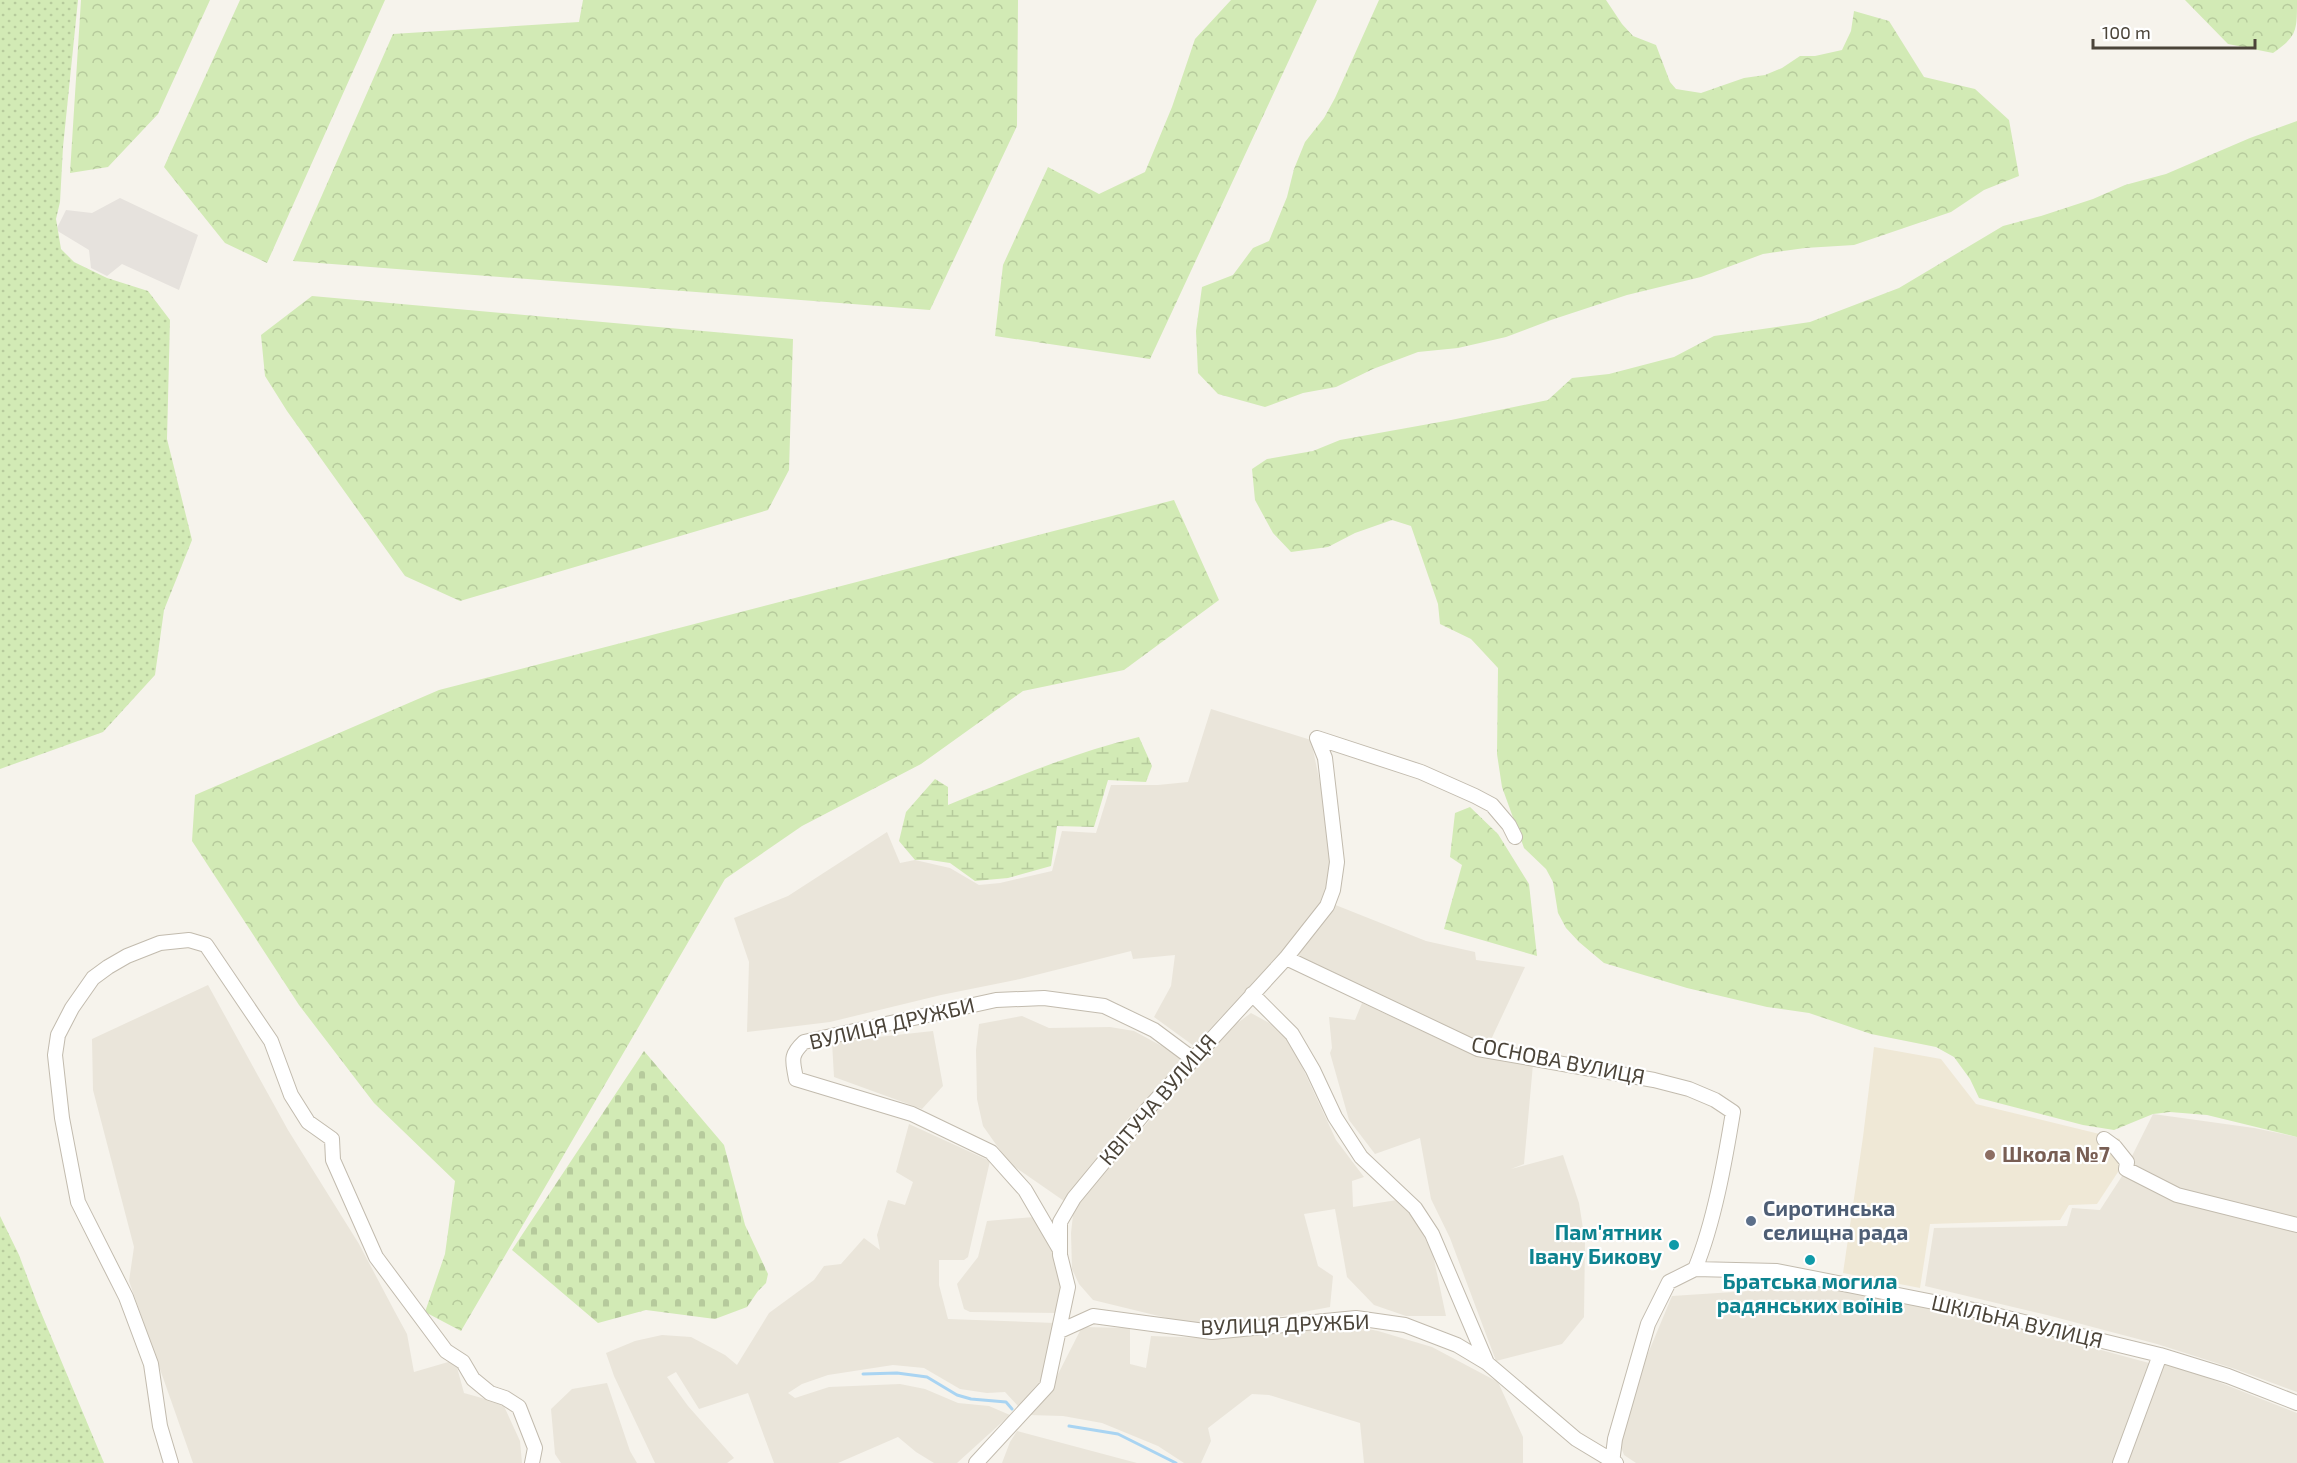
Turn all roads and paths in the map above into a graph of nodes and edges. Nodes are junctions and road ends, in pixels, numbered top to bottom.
1 (1515, 837) dead end
2 (1286, 958) junction
3 (1252, 994) junction
4 (1193, 1059) junction
5 (2104, 1139) dead end
6 (2297, 1225) edge
7 (1060, 1252) junction
8 (1695, 1269) junction
9 (1060, 1331) junction
10 (2160, 1355) junction
11 (1487, 1363) junction
12 (2297, 1403) edge
13 (1613, 1462) edge
14 (171, 1463) edge
15 (532, 1463) edge
16 (976, 1463) edge
17 (2120, 1463) edge

1 - 2 street, КВІТУЧА ВУЛИЦЯ
2 - 3 street, КВІТУЧА ВУЛИЦЯ
2 - 8 street, СОСНОВА ВУЛИЦЯ
3 - 4 street, КВІТУЧА ВУЛИЦЯ
3 - 11 street
4 - 7 street, КВІТУЧА ВУЛИЦЯ
4 - 7 street, ВУЛИЦЯ ДРУЖБИ
5 - 6 street
7 - 9 street, КВІТУЧА ВУЛИЦЯ
8 - 10 street, ШКІЛЬНА ВУЛИЦЯ
8 - 13 street
9 - 11 street, ВУЛИЦЯ ДРУЖБИ
9 - 16 street, КВІТУЧА ВУЛИЦЯ
10 - 12 street, ШКІЛЬНА ВУЛИЦЯ
10 - 17 street
11 - 13 street, ВУЛИЦЯ ДРУЖБИ
14 - 15 street

